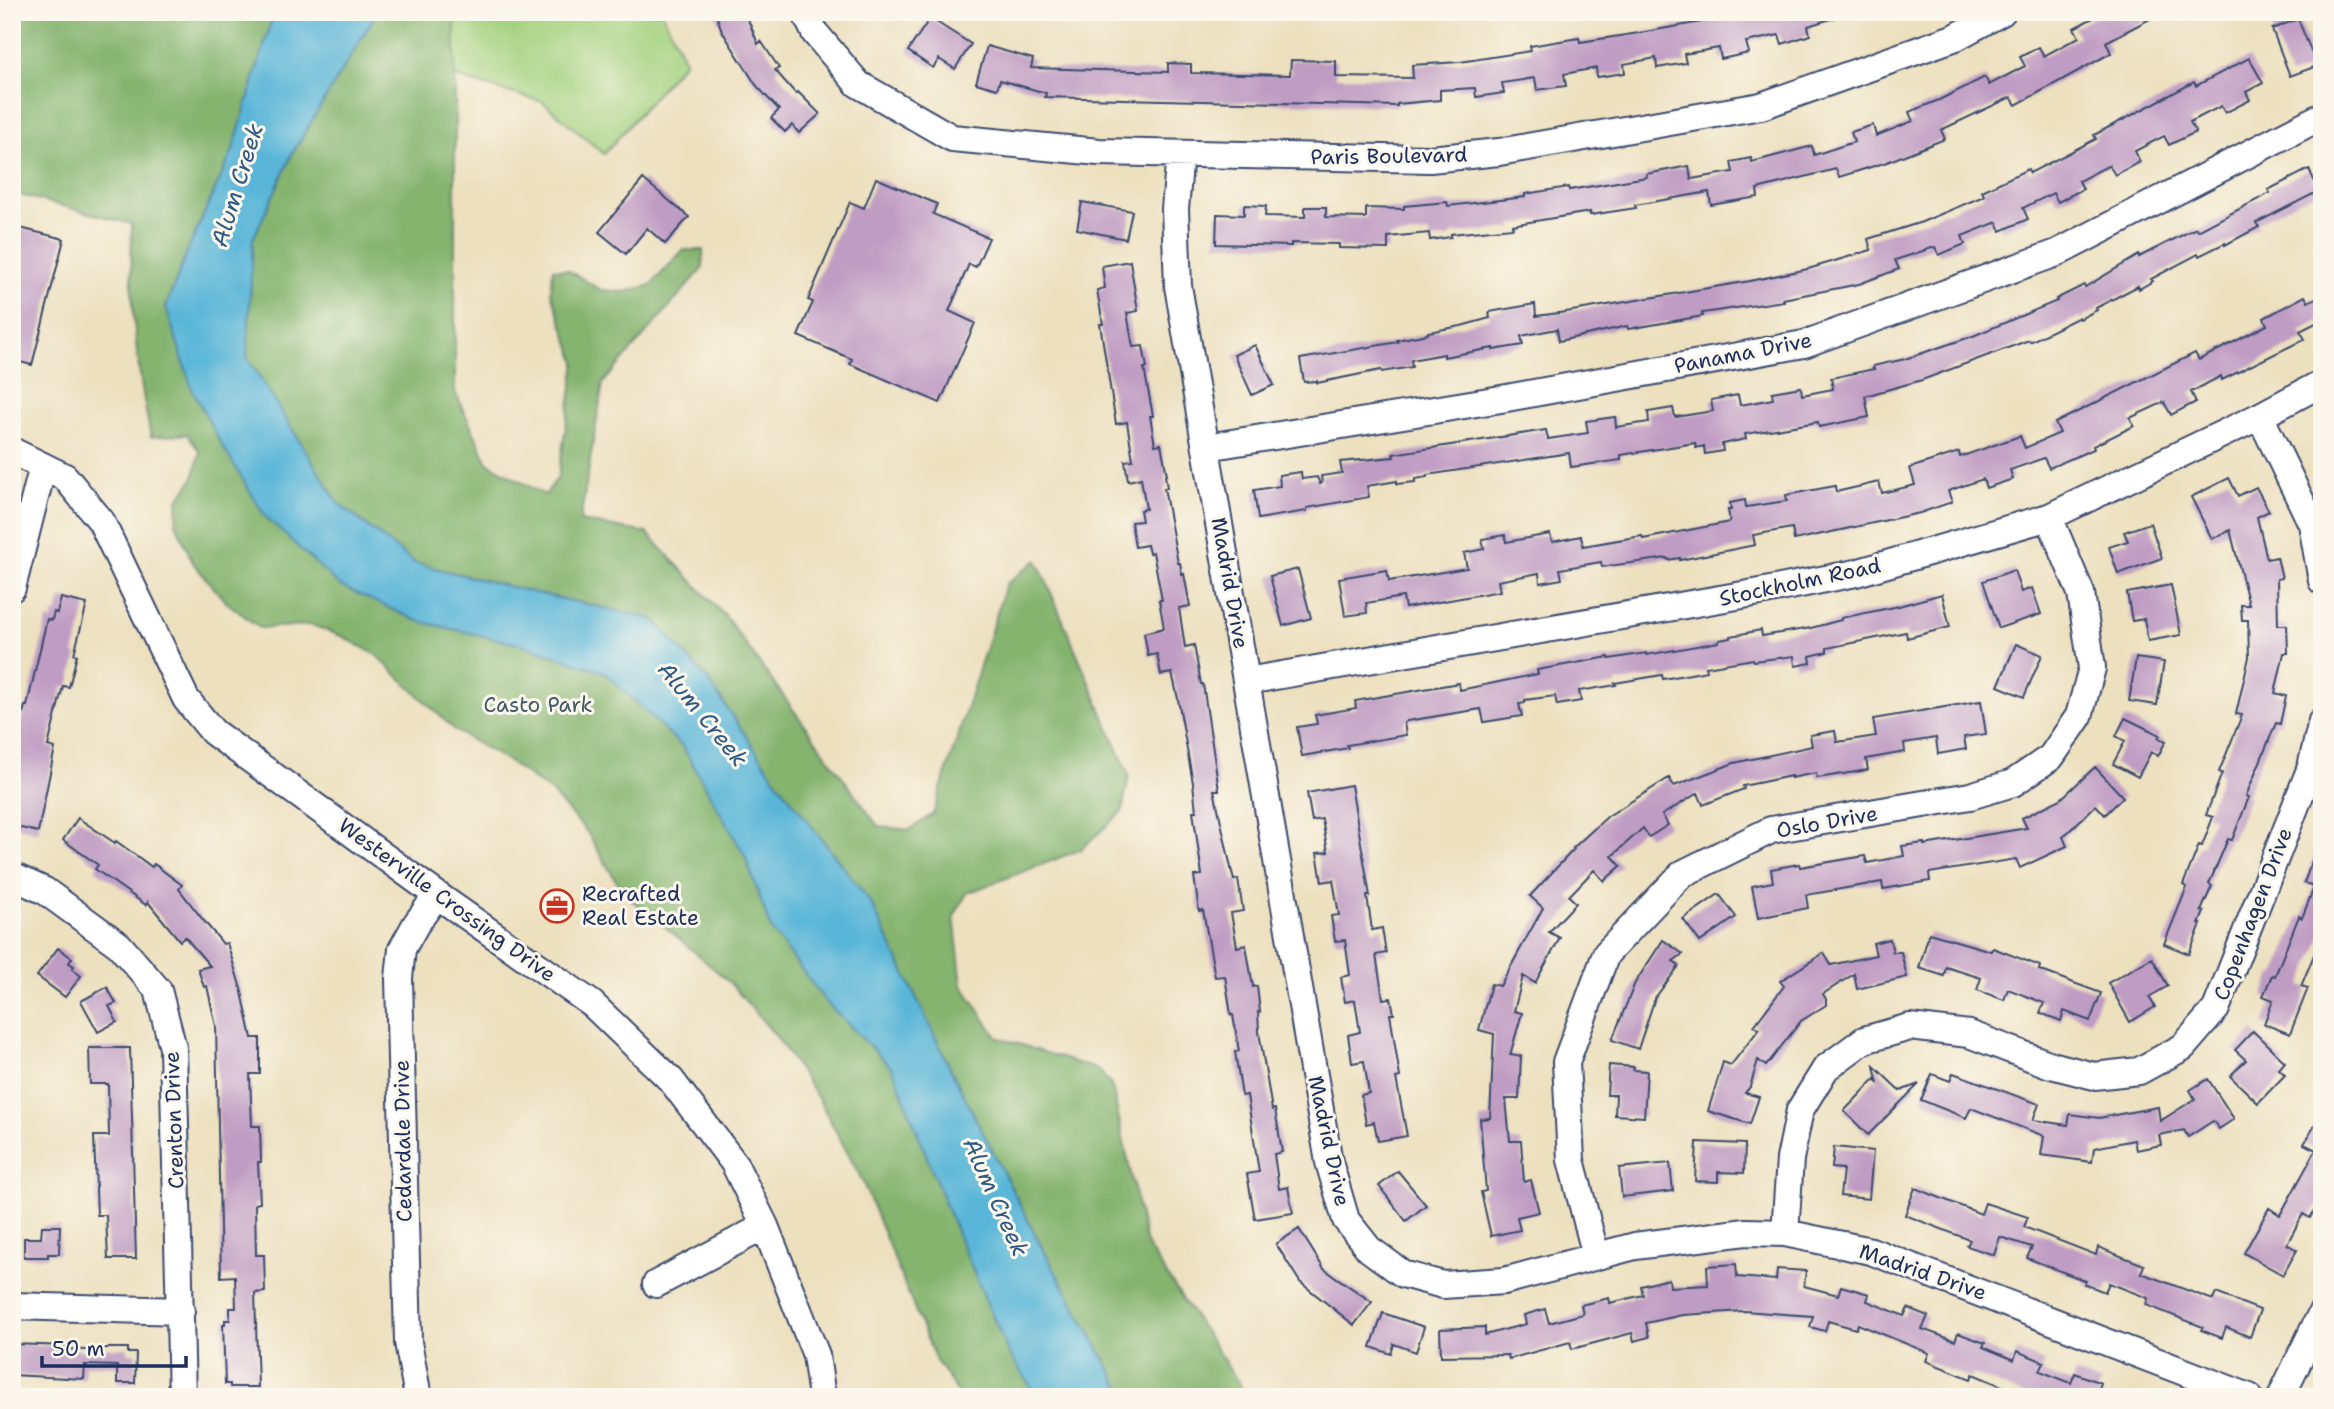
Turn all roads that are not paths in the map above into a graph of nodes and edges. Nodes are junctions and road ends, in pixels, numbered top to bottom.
1 (806, 12) edge
2 (2002, 12) edge
3 (2322, 116) edge
4 (1180, 154) junction
5 (2322, 383) edge
6 (2259, 416) junction
7 (1207, 447) junction
8 (12, 451) edge
9 (43, 466) junction
10 (2049, 517) junction
11 (2322, 581) edge
12 (12, 588) edge
13 (1247, 681) junction
14 (2322, 721) edge
15 (12, 876) edge
16 (437, 895) junction
17 (765, 1226) junction
18 (1786, 1233) junction
19 (1596, 1256) junction
20 (656, 1284) dead end
21 (12, 1306) edge
22 (181, 1311) junction
23 (2322, 1312) edge
24 (182, 1397) edge
25 (418, 1397) edge
26 (822, 1397) edge
27 (2249, 1397) edge
28 (2281, 1397) edge

1 - 4 street, Paris Boulevard
2 - 4 street, Paris Boulevard
3 - 7 street, Panama Drive
4 - 7 street, Madrid Drive
5 - 6 street, Stockholm Road
6 - 10 street, Stockholm Road
6 - 11 street
7 - 13 street, Madrid Drive
8 - 9 street, Westerville Crossing Drive
9 - 12 street
9 - 16 street, Westerville Crossing Drive
10 - 13 street, Stockholm Road
10 - 19 street, Oslo Drive
13 - 19 street, Madrid Drive
14 - 18 street, Copenhagen Drive
15 - 22 street, Crenton Drive
16 - 17 street, Westerville Crossing Drive
16 - 25 street, Cedardale Drive
17 - 20 street
17 - 26 street, Westerville Crossing Drive
18 - 19 street, Madrid Drive
18 - 27 street, Madrid Drive
21 - 22 street
22 - 24 street, Crenton Drive
23 - 28 street

